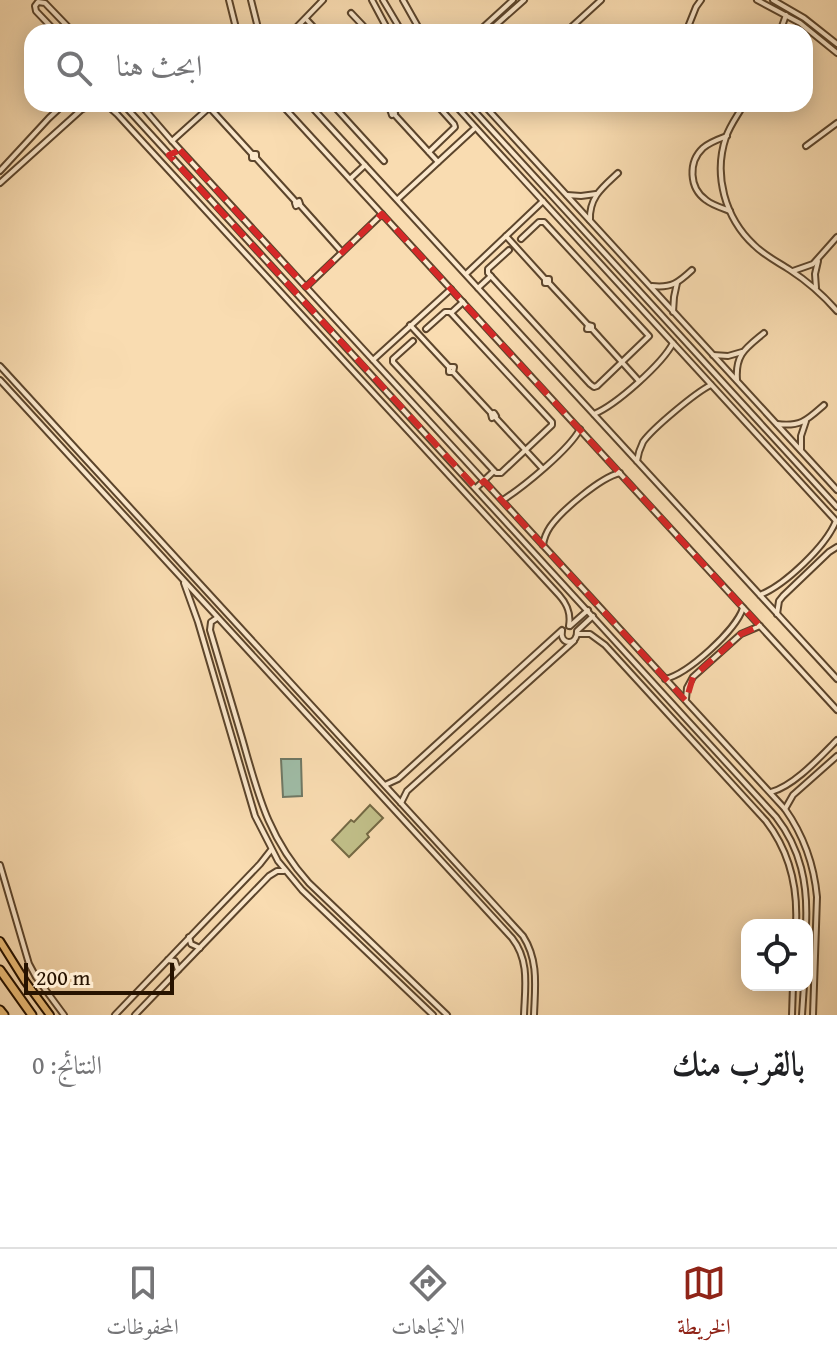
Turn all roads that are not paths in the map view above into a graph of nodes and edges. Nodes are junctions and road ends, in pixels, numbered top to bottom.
1 (229, 0) edge
2 (251, 0) edge
3 (323, 0) edge
4 (372, 0) edge
5 (383, 0) edge
6 (403, 0) edge
7 (513, 0) edge
8 (524, 0) edge
9 (601, 0) edge
10 (698, 0) edge
11 (757, 0) edge
12 (773, 0) edge
13 (789, 0) edge
14 (788, 7) junction
15 (351, 13) dead end
16 (786, 15) junction
17 (306, 19) junction
18 (48, 24) edge
19 (65, 24) edge
20 (235, 24) edge
21 (257, 24) edge
22 (301, 24) edge
23 (311, 24) edge
24 (361, 24) edge
25 (385, 24) edge
26 (397, 24) edge
27 (416, 24) edge
28 (487, 24) edge
29 (497, 24) edge
30 (576, 24) edge
31 (689, 24) edge
32 (783, 24) edge
33 (800, 24) edge
34 (812, 24) edge
35 (813, 24) edge
36 (813, 32) edge
37 (837, 44) edge
38 (837, 53) edge
39 (55, 112) edge
40 (79, 112) edge
41 (115, 112) edge
42 (130, 112) edge
43 (147, 112) edge
44 (204, 112) edge
45 (216, 112) edge
46 (288, 112) edge
47 (316, 112) edge
48 (339, 112) edge
49 (392, 112) edge
50 (443, 112) edge
51 (461, 112) edge
52 (475, 112) edge
53 (491, 112) edge
54 (740, 112) edge
55 (837, 123) edge
56 (475, 128) junction
57 (727, 136) junction
58 (172, 141) junction
59 (806, 146) dead end
60 (177, 147) junction
61 (429, 152) junction
62 (169, 155) junction
63 (384, 161) dead end
64 (438, 162) junction
65 (365, 165) junction
66 (0, 171) edge
67 (618, 173) dead end
68 (350, 179) junction
69 (0, 183) edge
70 (596, 194) junction
71 (567, 195) junction
72 (397, 200) junction
73 (543, 201) junction
74 (730, 211) junction
75 (382, 214) junction
76 (590, 220) junction
77 (506, 236) junction
78 (837, 237) edge
79 (521, 239) dead end
80 (509, 250) dead end
81 (342, 252) junction
82 (819, 259) junction
83 (692, 270) dead end
84 (792, 271) junction
85 (465, 274) junction
86 (491, 276) junction
87 (677, 283) junction
88 (650, 286) junction
89 (306, 287) junction
90 (478, 288) junction
91 (451, 289) junction
92 (816, 290) junction
93 (463, 302) junction
94 (837, 311) edge
95 (673, 312) junction
96 (451, 313) junction
97 (336, 320) junction
98 (655, 324) junction
99 (410, 325) junction
100 (328, 327) junction
101 (426, 329) dead end
102 (646, 332) junction
103 (764, 333) dead end
104 (413, 341) dead end
105 (673, 343) junction
106 (742, 352) junction
107 (713, 355) junction
108 (373, 360) junction
109 (622, 362) junction
110 (0, 366) edge
111 (0, 380) edge
112 (639, 381) junction
113 (737, 381) junction
114 (711, 385) junction
115 (824, 405) dead end
116 (594, 414) junction
117 (806, 421) junction
118 (777, 424) junction
119 (580, 429) junction
120 (525, 450) junction
121 (802, 451) junction
122 (637, 461) junction
123 (542, 468) junction
124 (494, 471) junction
125 (620, 473) junction
126 (484, 481) junction
127 (814, 482) junction
128 (476, 488) junction
129 (807, 489) junction
130 (837, 490) edge
131 (122, 499) junction
132 (830, 499) junction
133 (502, 501) junction
134 (115, 506) junction
135 (823, 506) junction
136 (837, 507) edge
137 (837, 522) edge
138 (543, 545) junction
139 (837, 547) edge
140 (181, 578) junction
141 (760, 595) junction
142 (743, 608) junction
143 (588, 610) junction
144 (777, 614) junction
145 (593, 616) junction
146 (218, 618) junction
147 (198, 622) junction
148 (211, 622) junction
149 (570, 626) junction
150 (760, 626) junction
151 (562, 630) junction
152 (577, 632) junction
153 (574, 641) junction
154 (665, 679) junction
155 (837, 679) edge
156 (686, 701) junction
157 (837, 710) edge
158 (324, 719) junction
159 (317, 726) junction
160 (837, 740) edge
161 (837, 756) edge
162 (385, 785) junction
163 (769, 792) junction
164 (401, 803) junction
165 (785, 809) junction
166 (271, 850) junction
167 (0, 865) edge
168 (286, 871) junction
169 (796, 919) edge
170 (806, 919) edge
171 (519, 932) junction
172 (189, 937) junction
173 (512, 938) junction
174 (0, 941) edge
175 (200, 948) junction
176 (168, 960) junction
177 (0, 970) edge
178 (178, 970) junction
179 (815, 975) joint
180 (793, 991) edge
181 (804, 991) edge
182 (0, 1010) edge
183 (4, 1015) edge
184 (32, 1015) edge
185 (50, 1015) edge
186 (64, 1015) edge
187 (115, 1015) edge
188 (135, 1015) edge
189 (433, 1015) edge
190 (447, 1015) edge
191 (524, 1015) edge
192 (534, 1015) edge
193 (792, 1015) edge
194 (802, 1015) edge
195 (813, 1015) edge

1 - 20 street
2 - 21 street
3 - 17 street
4 - 25 street
5 - 26 street
6 - 27 street
7 - 28 street
8 - 29 street
9 - 30 street
10 - 31 street
11 - 16 street
12 - 14 street
13 - 14 street
14 - 34 street
15 - 24 street
16 - 32 street
16 - 33 street
17 - 22 street
17 - 23 street
18 - 19 street
35 - 37 street
36 - 38 street
39 - 66 street
40 - 69 street
41 - 149 street
42 - 62 street
43 - 58 street
44 - 58 street
45 - 81 street
46 - 68 street
47 - 65 street
48 - 63 street
49 - 61 street
50 - 61 street
51 - 56 street
52 - 127 street
53 - 71 street
54 - 57 street
55 - 59 street
56 - 64 street
56 - 73 street
57 - 74 street
57 - 74 street
58 - 60 street
60 - 62 street
60 - 89 street
61 - 64 street
62 - 100 street
64 - 72 street
65 - 68 street
65 - 72 street
67 - 70 street
68 - 75 street
70 - 71 street
70 - 76 street
71 - 76 street
72 - 85 street
73 - 77 street
73 - 98 street
74 - 84 street
75 - 81 street
75 - 91 street
76 - 88 street
77 - 85 street
77 - 109 street
78 - 82 street
79 - 102 street
80 - 86 street
81 - 89 street
82 - 84 street
82 - 92 street
83 - 87 street
84 - 92 street
85 - 90 street
86 - 90 street
86 - 109 street
87 - 88 street
87 - 95 street
88 - 95 street
89 - 97 street
90 - 116 street
91 - 93 street
91 - 99 street
92 - 94 street
93 - 96 street
93 - 119 street
95 - 107 street
96 - 101 street
96 - 120 street
97 - 100 street
97 - 108 street
98 - 102 street
98 - 105 street
99 - 108 street
99 - 120 street
100 - 128 street
102 - 109 street
103 - 106 street
104 - 124 street
105 - 112 street
105 - 114 street
106 - 107 street
106 - 113 street
107 - 113 street
108 - 126 street
109 - 112 street
110 - 131 street
111 - 134 street
112 - 116 street
113 - 118 street
114 - 122 street
114 - 129 street
115 - 117 street
116 - 122 street
117 - 118 street
117 - 121 street
118 - 121 street
119 - 123 street
119 - 125 street
120 - 123 street
120 - 124 street
121 - 130 street
122 - 141 street
123 - 133 street
124 - 126 street
125 - 138 street
125 - 142 street
126 - 128 street
126 - 133 street
127 - 129 street
127 - 132 street
128 - 143 street
129 - 135 street
131 - 134 street
131 - 158 street
132 - 135 street
132 - 136 street
133 - 138 street
134 - 140 street
135 - 137 street
137 - 141 street
138 - 154 street
139 - 144 street
140 - 146 street
140 - 147 street
141 - 144 street
142 - 150 street
142 - 154 street
143 - 145 street
143 - 149 street
144 - 155 street
145 - 152 street
145 - 170 street
146 - 148 street
146 - 159 street
147 - 148 street
147 - 166 street
148 - 190 street
149 - 151 street
149 - 152 street
150 - 156 street
150 - 157 street
151 - 153 street
151 - 162 street
152 - 153 street
152 - 169 street
153 - 164 street
154 - 156 street
156 - 163 street
158 - 159 street
158 - 162 street
159 - 173 street
160 - 163 street
161 - 165 street
162 - 164 street
163 - 165 street
164 - 171 street
165 - 179 street
166 - 168 street
166 - 172 street
167 - 186 street
168 - 175 street
168 - 189 street
171 - 173 street
171 - 192 street
172 - 175 street
172 - 176 street
173 - 191 street
174 - 185 highway
175 - 178 street
176 - 178 street
176 - 187 street
177 - 184 highway
178 - 188 street
179 - 195 street
180 - 193 street
181 - 194 street
182 - 183 highway

